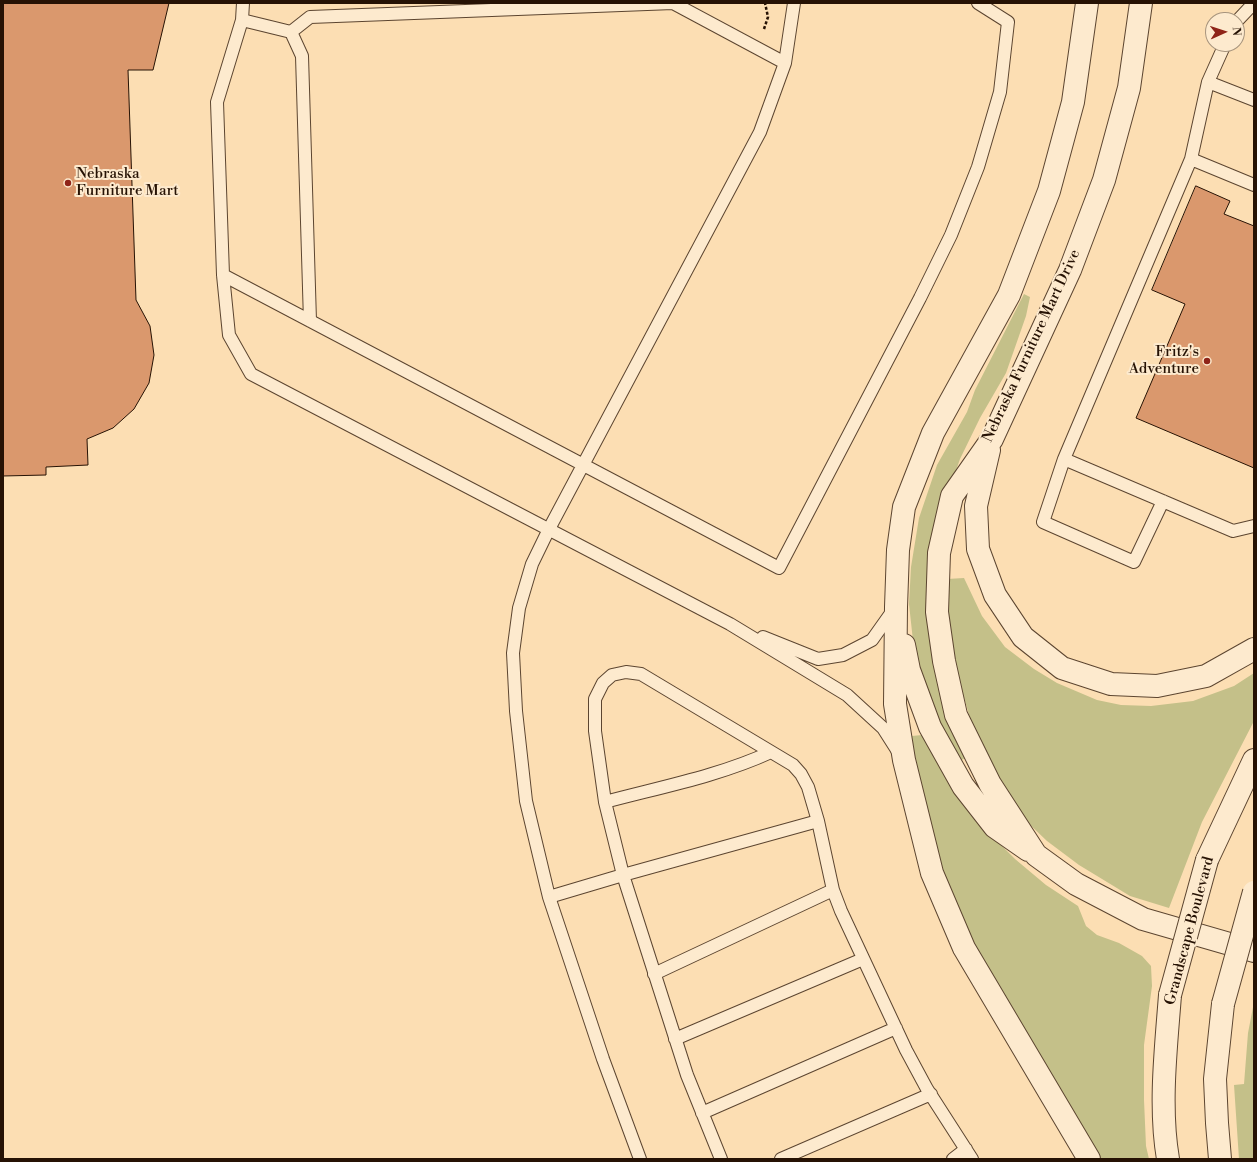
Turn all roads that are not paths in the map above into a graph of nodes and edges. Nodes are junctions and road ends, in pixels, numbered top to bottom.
1 (242, 3) edge
2 (794, 3) edge
3 (978, 3) edge
4 (1087, 3) edge
5 (1141, 3) edge
6 (1254, 3) edge
7 (1245, 13) edge
8 (242, 20) junction
9 (291, 32) junction
10 (1221, 52) edge
11 (785, 63) junction
12 (1208, 82) junction
13 (1254, 100) edge
14 (1191, 159) junction
15 (1254, 185) edge
16 (223, 275) junction
17 (310, 321) junction
18 (992, 439) junction
19 (1064, 459) junction
20 (583, 465) junction
21 (1163, 501) junction
22 (1254, 526) edge
23 (549, 529) junction
24 (896, 607) junction
25 (730, 624) junction
26 (1254, 649) edge
27 (771, 752) junction
28 (904, 760) junction
29 (1254, 760) edge
30 (605, 802) junction
31 (818, 821) junction
32 (1036, 854) junction
33 (623, 875) junction
34 (833, 890) junction
35 (1254, 892) edge
36 (549, 897) junction
37 (1254, 951) edge
38 (863, 959) junction
39 (654, 974) junction
40 (896, 1028) junction
41 (675, 1039) junction
42 (931, 1094) junction
43 (702, 1113) junction
44 (969, 1154) edge
45 (640, 1159) edge
46 (721, 1159) edge
47 (781, 1159) edge
48 (953, 1159) edge
49 (1090, 1159) edge
50 (1168, 1159) edge
51 (1220, 1159) edge

1 - 8 lane
2 - 11 lane
3 - 20 lane
4 - 24 street
5 - 18 street, Nebraska Furniture Mart Drive
6 - 7 lane
8 - 9 lane
8 - 16 lane
9 - 11 lane
9 - 17 lane
10 - 12 lane
11 - 20 lane
12 - 13 lane
12 - 14 lane
14 - 15 lane
14 - 19 lane
16 - 17 lane
16 - 23 lane
17 - 20 lane
18 - 26 street
18 - 32 street, Nebraska Furniture Mart Drive
19 - 21 lane
19 - 21 lane
20 - 23 lane
21 - 22 lane
23 - 25 lane
23 - 36 lane
24 - 25 lane
24 - 28 street
24 - 32 street
25 - 28 lane
27 - 30 lane
27 - 30 lane
27 - 31 lane
28 - 49 street
29 - 50 street, Grandscape Boulevard, bridge
30 - 33 lane
31 - 33 lane
31 - 34 lane
32 - 37 street, Nebraska Furniture Mart Drive
33 - 36 lane
33 - 39 lane
34 - 38 lane
34 - 39 lane
35 - 51 street, bridge
36 - 45 lane
38 - 40 lane
38 - 41 lane
39 - 41 lane
40 - 42 lane
40 - 43 lane
41 - 43 lane
42 - 44 lane
42 - 47 lane
43 - 46 lane
44 - 48 lane

